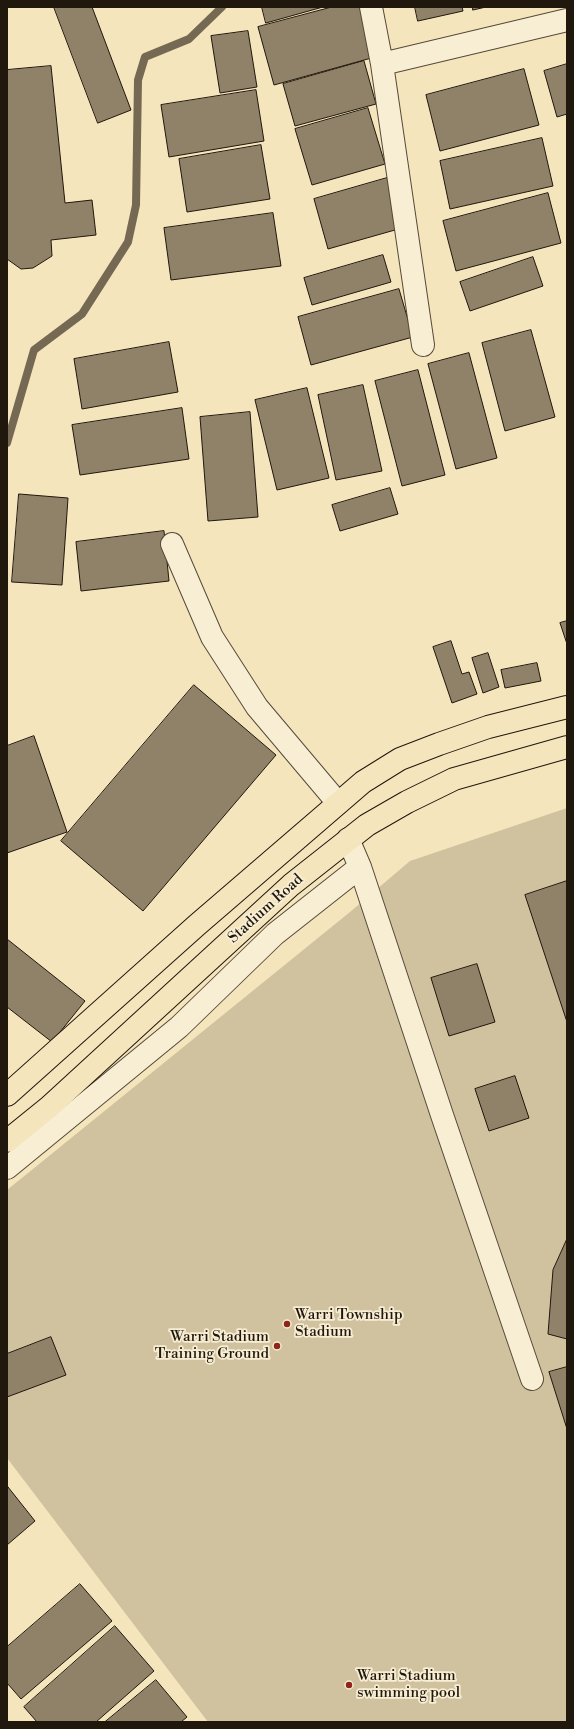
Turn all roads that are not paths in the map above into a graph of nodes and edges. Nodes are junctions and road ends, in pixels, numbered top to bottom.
1 (371, 7) edge
2 (567, 20) edge
3 (382, 64) junction
4 (423, 344) dead end
5 (172, 544) dead end
6 (567, 707) edge
7 (567, 746) edge
8 (338, 803) junction
9 (348, 839) junction
10 (360, 867) junction
11 (7, 1095) edge
12 (7, 1141) edge
13 (7, 1168) edge
14 (532, 1379) dead end

1 - 3 street
2 - 3 street
3 - 4 street
5 - 8 street
6 - 8 main road
7 - 9 main road, Stadium Road
8 - 11 main road
9 - 10 street
9 - 12 main road, Stadium Road
10 - 13 street
10 - 14 street

